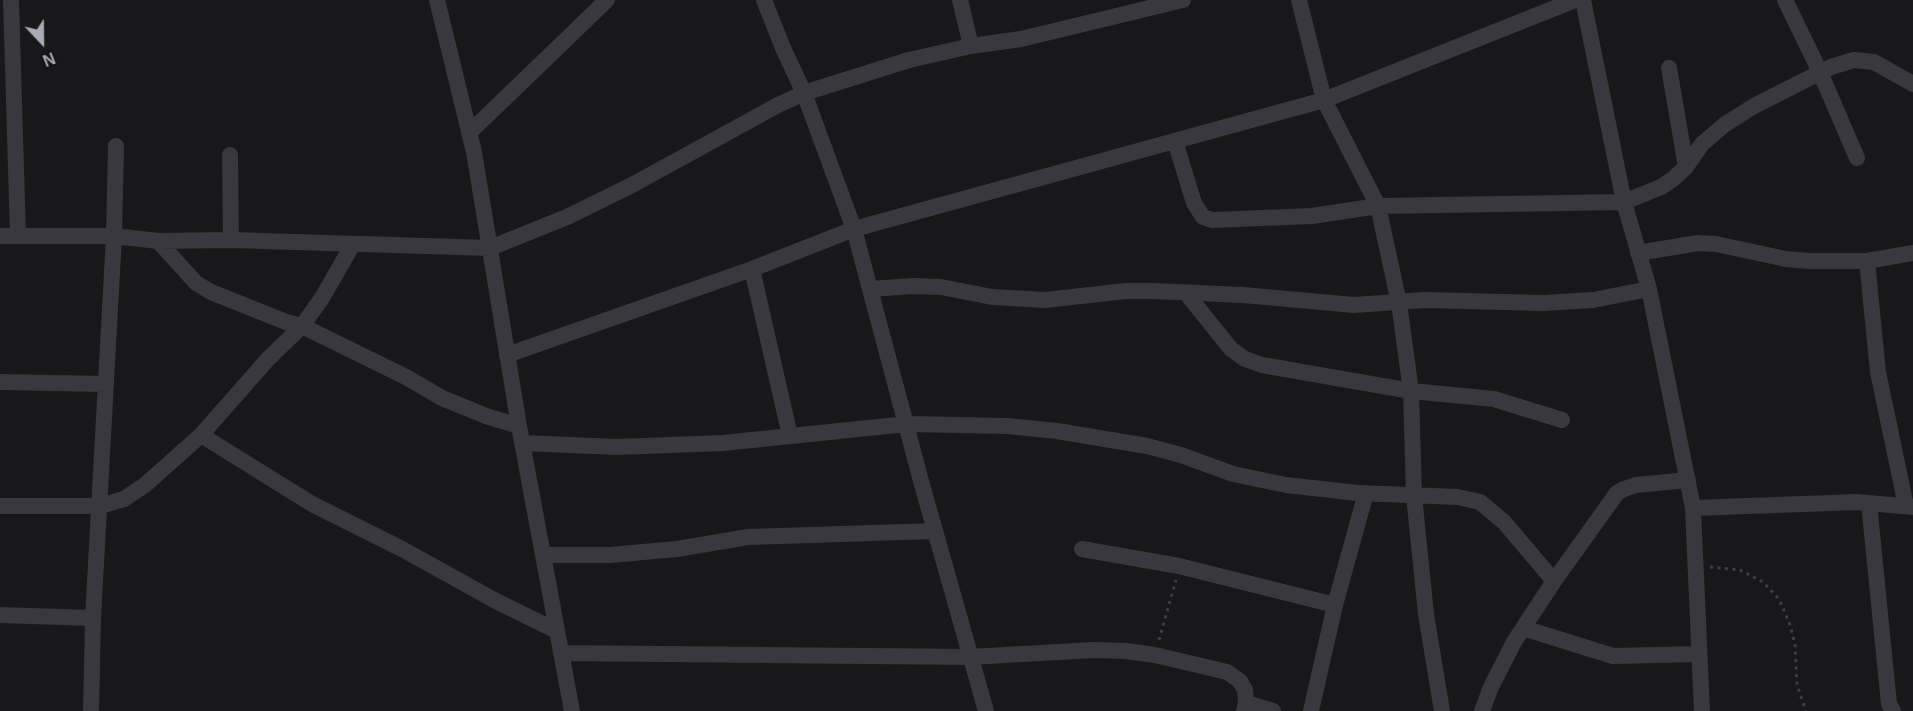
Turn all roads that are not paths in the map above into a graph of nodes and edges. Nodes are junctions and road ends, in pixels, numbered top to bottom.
1 (437, 0) edge
2 (608, 0) edge
3 (764, 0) edge
4 (960, 0) edge
5 (1117, 0) edge
6 (1183, 0) edge
7 (1299, 0) edge
8 (1575, 0) edge
9 (1583, 0) edge
10 (1785, 0) edge
11 (8, 10) edge
12 (1128, 14) junction
13 (971, 46) junction
14 (1669, 68) dead end
15 (1820, 72) junction
16 (1913, 84) edge
17 (804, 93) junction
18 (1324, 100) junction
19 (7, 120) edge
20 (470, 133) junction
21 (1175, 141) junction
22 (116, 146) dead end
23 (230, 155) dead end
24 (1857, 158) dead end
25 (1686, 167) junction
26 (1624, 202) junction
27 (1378, 206) junction
28 (854, 229) junction
29 (0, 236) edge
30 (18, 236) junction
31 (114, 236) junction
32 (231, 240) junction
33 (158, 241) junction
34 (353, 244) junction
35 (490, 248) junction
36 (1638, 253) junction
37 (1913, 253) edge
38 (1867, 261) junction
39 (752, 269) junction
40 (870, 289) junction
41 (1649, 289) junction
42 (1186, 293) junction
43 (1399, 303) junction
44 (302, 326) junction
45 (507, 355) junction
46 (0, 382) edge
47 (106, 384) junction
48 (1411, 391) junction
49 (1562, 420) dead end
50 (907, 424) junction
51 (519, 426) junction
52 (201, 435) junction
53 (790, 436) junction
54 (522, 443) junction
55 (1688, 480) junction
56 (1366, 493) junction
57 (1414, 496) junction
58 (1869, 503) junction
59 (0, 506) edge
60 (100, 506) junction
61 (1910, 507) edge
62 (1693, 508) junction
63 (935, 531) junction
64 (1082, 549) dead end
65 (543, 555) junction
66 (1554, 581) junction
67 (1335, 605) junction
68 (0, 615) edge
69 (93, 618) junction
70 (1523, 628) junction
71 (557, 631) junction
72 (561, 653) junction
73 (1699, 654) junction
74 (970, 657) junction
75 (1245, 707) edge
76 (91, 711) edge
77 (572, 711) edge
78 (986, 711) edge
79 (1273, 711) edge
80 (1311, 711) edge
81 (1442, 711) edge
82 (1482, 711) edge
83 (1702, 711) edge
84 (1893, 711) edge

1 - 20 street
2 - 20 street
3 - 17 street
4 - 13 street
5 - 12 street
6 - 12 street
7 - 18 street
8 - 18 street
9 - 26 street
10 - 15 street
11 - 19 street
12 - 13 street
13 - 17 street
14 - 25 street
15 - 16 street
15 - 24 street
15 - 25 street
17 - 28 street
17 - 35 street
18 - 21 street
18 - 27 street
19 - 30 street
20 - 35 street
21 - 27 street
21 - 28 street
22 - 31 street
23 - 32 street
25 - 26 street
26 - 27 street
26 - 36 street
27 - 43 street
28 - 39 street
28 - 40 street
29 - 30 street
30 - 31 street
31 - 33 street
31 - 47 street
32 - 33 street
32 - 34 street
33 - 44 street
34 - 35 street
34 - 44 street
35 - 45 street
36 - 38 street
36 - 41 street
37 - 38 street
38 - 61 street
39 - 45 street
39 - 53 street
40 - 42 street
40 - 50 street
41 - 43 street
41 - 55 street
42 - 43 street
42 - 48 street
43 - 48 street
44 - 51 street
44 - 52 street
45 - 51 street
46 - 47 street
47 - 60 street
48 - 49 street
48 - 57 street
50 - 53 street
50 - 56 street
50 - 63 street
51 - 54 street
52 - 60 street
52 - 71 street
53 - 54 street
54 - 65 street
55 - 62 street
55 - 66 street
56 - 57 street
56 - 67 street
57 - 66 street
57 - 81 street
58 - 61 street
58 - 62 street
58 - 84 street
59 - 60 street
60 - 69 street
62 - 73 street
63 - 65 street
63 - 74 street
64 - 67 street
65 - 71 street
66 - 70 street
67 - 80 street
68 - 69 street
69 - 76 street
70 - 73 street
70 - 82 street
71 - 72 street
72 - 74 street
72 - 77 street
73 - 83 street
74 - 75 street
74 - 78 street
75 - 79 street

